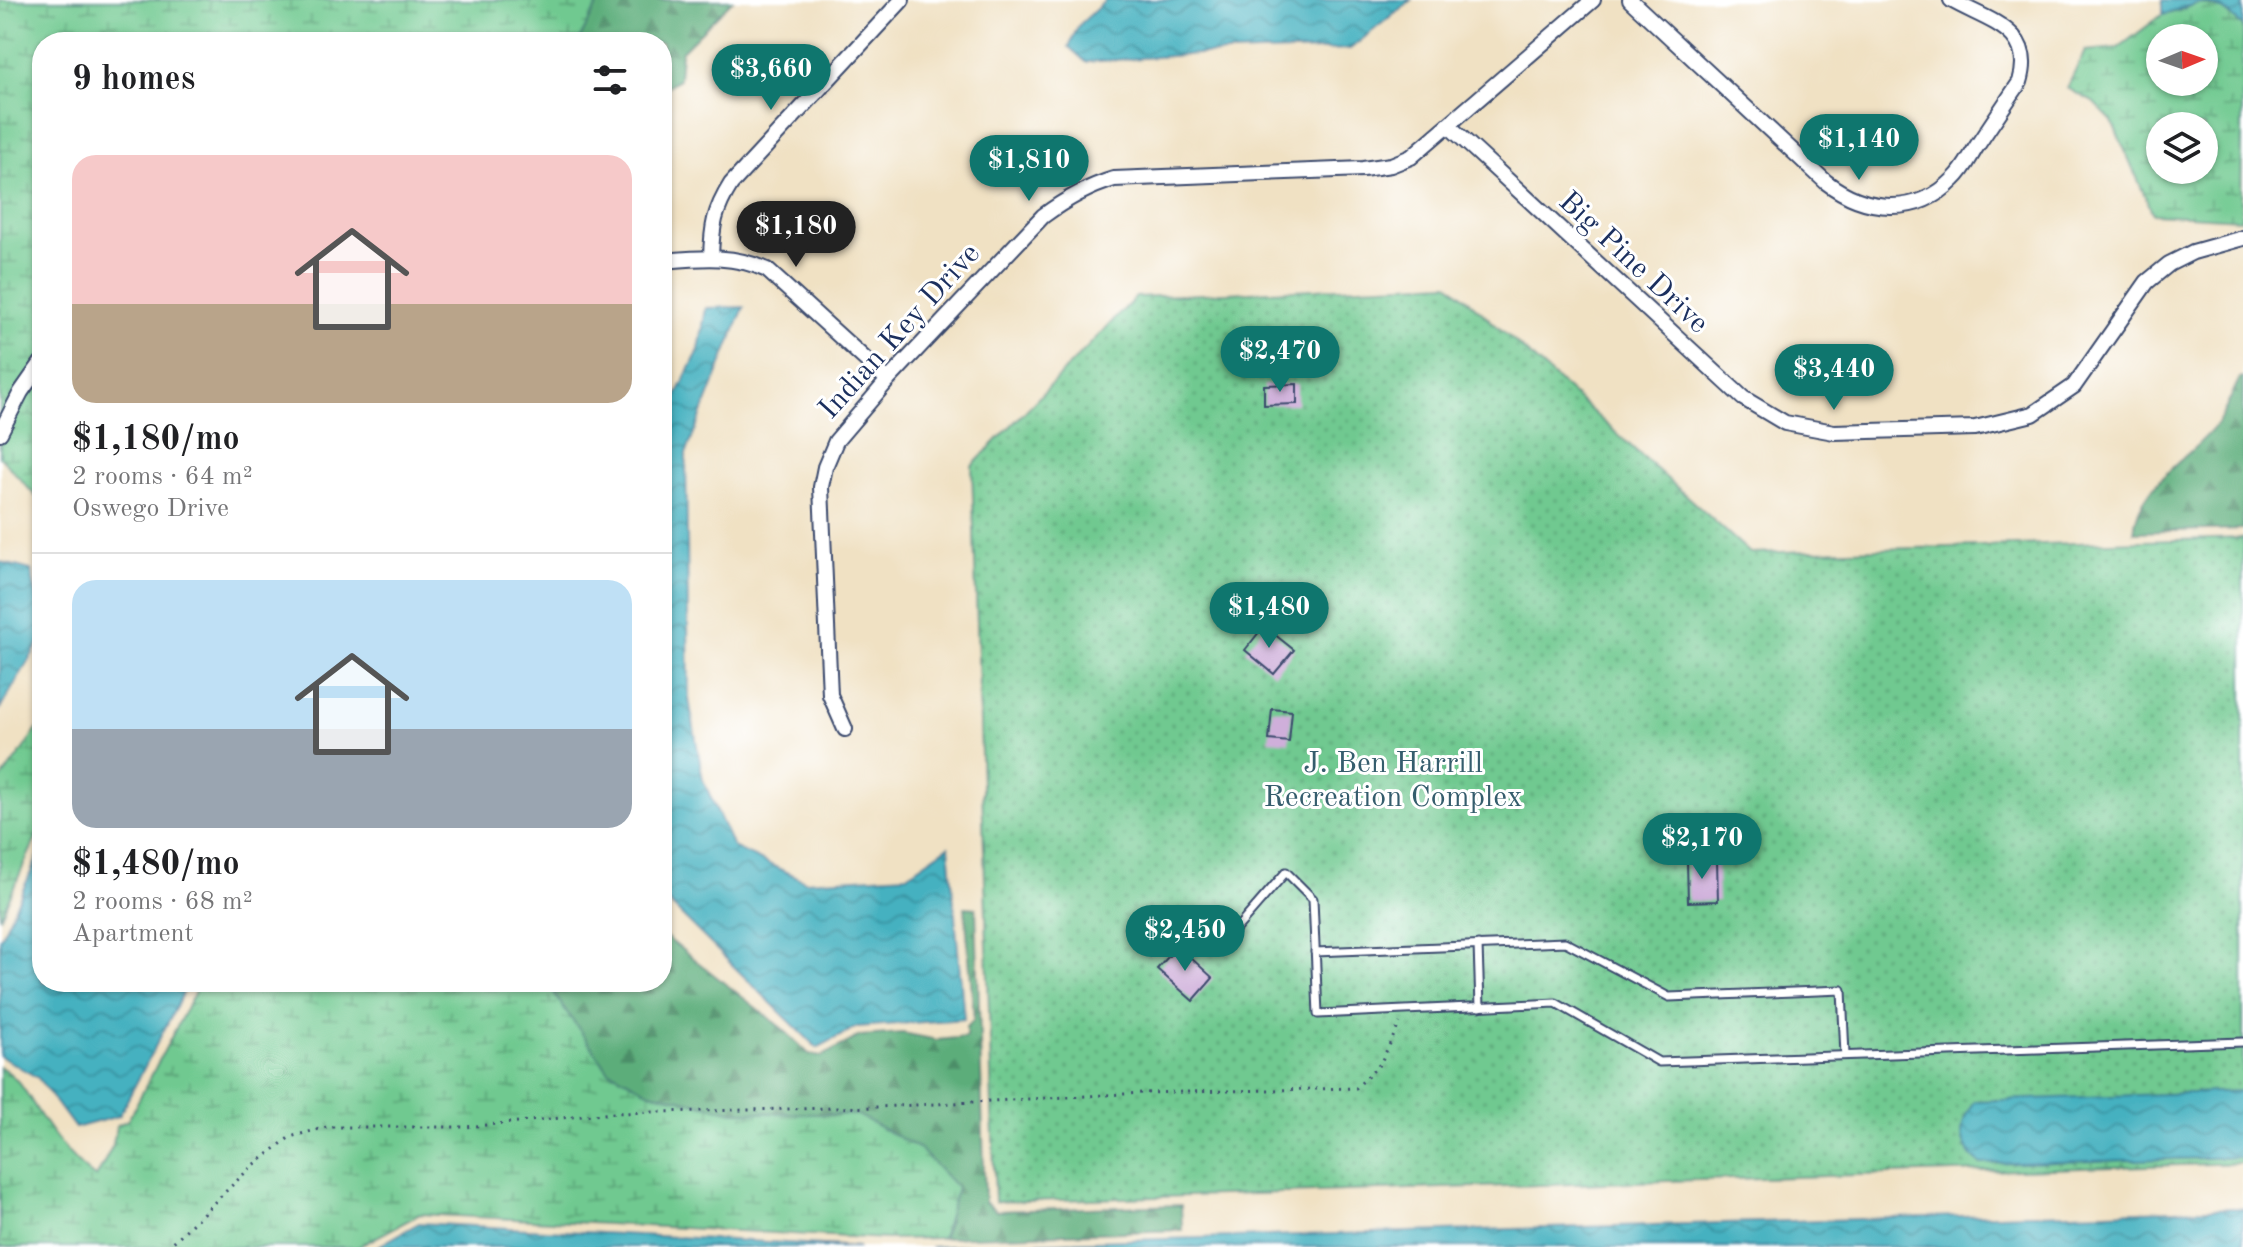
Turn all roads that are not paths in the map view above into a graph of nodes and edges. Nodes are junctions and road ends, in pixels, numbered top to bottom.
1 (902, 0) edge
2 (1593, 0) edge
3 (1630, 0) edge
4 (1951, 0) edge
5 (1449, 126) junction
6 (2243, 238) edge
7 (711, 257) junction
8 (672, 260) edge
9 (32, 376) edge
10 (888, 380) junction
11 (0, 433) edge
12 (845, 729) dead end
13 (1148, 933) dead end
14 (1478, 945) junction
15 (1315, 952) junction
16 (1480, 1007) junction
17 (2243, 1042) edge
18 (1845, 1055) junction

1 - 7 street
2 - 5 street, Indian Key Drive
3 - 4 street
5 - 6 street, Big Pine Drive
5 - 10 street, Indian Key Drive
7 - 8 street
7 - 10 street
9 - 11 street
10 - 12 street, Indian Key Drive
13 - 15 lane
14 - 15 lane
14 - 16 lane
14 - 18 lane
15 - 16 lane
16 - 18 lane
17 - 18 lane

